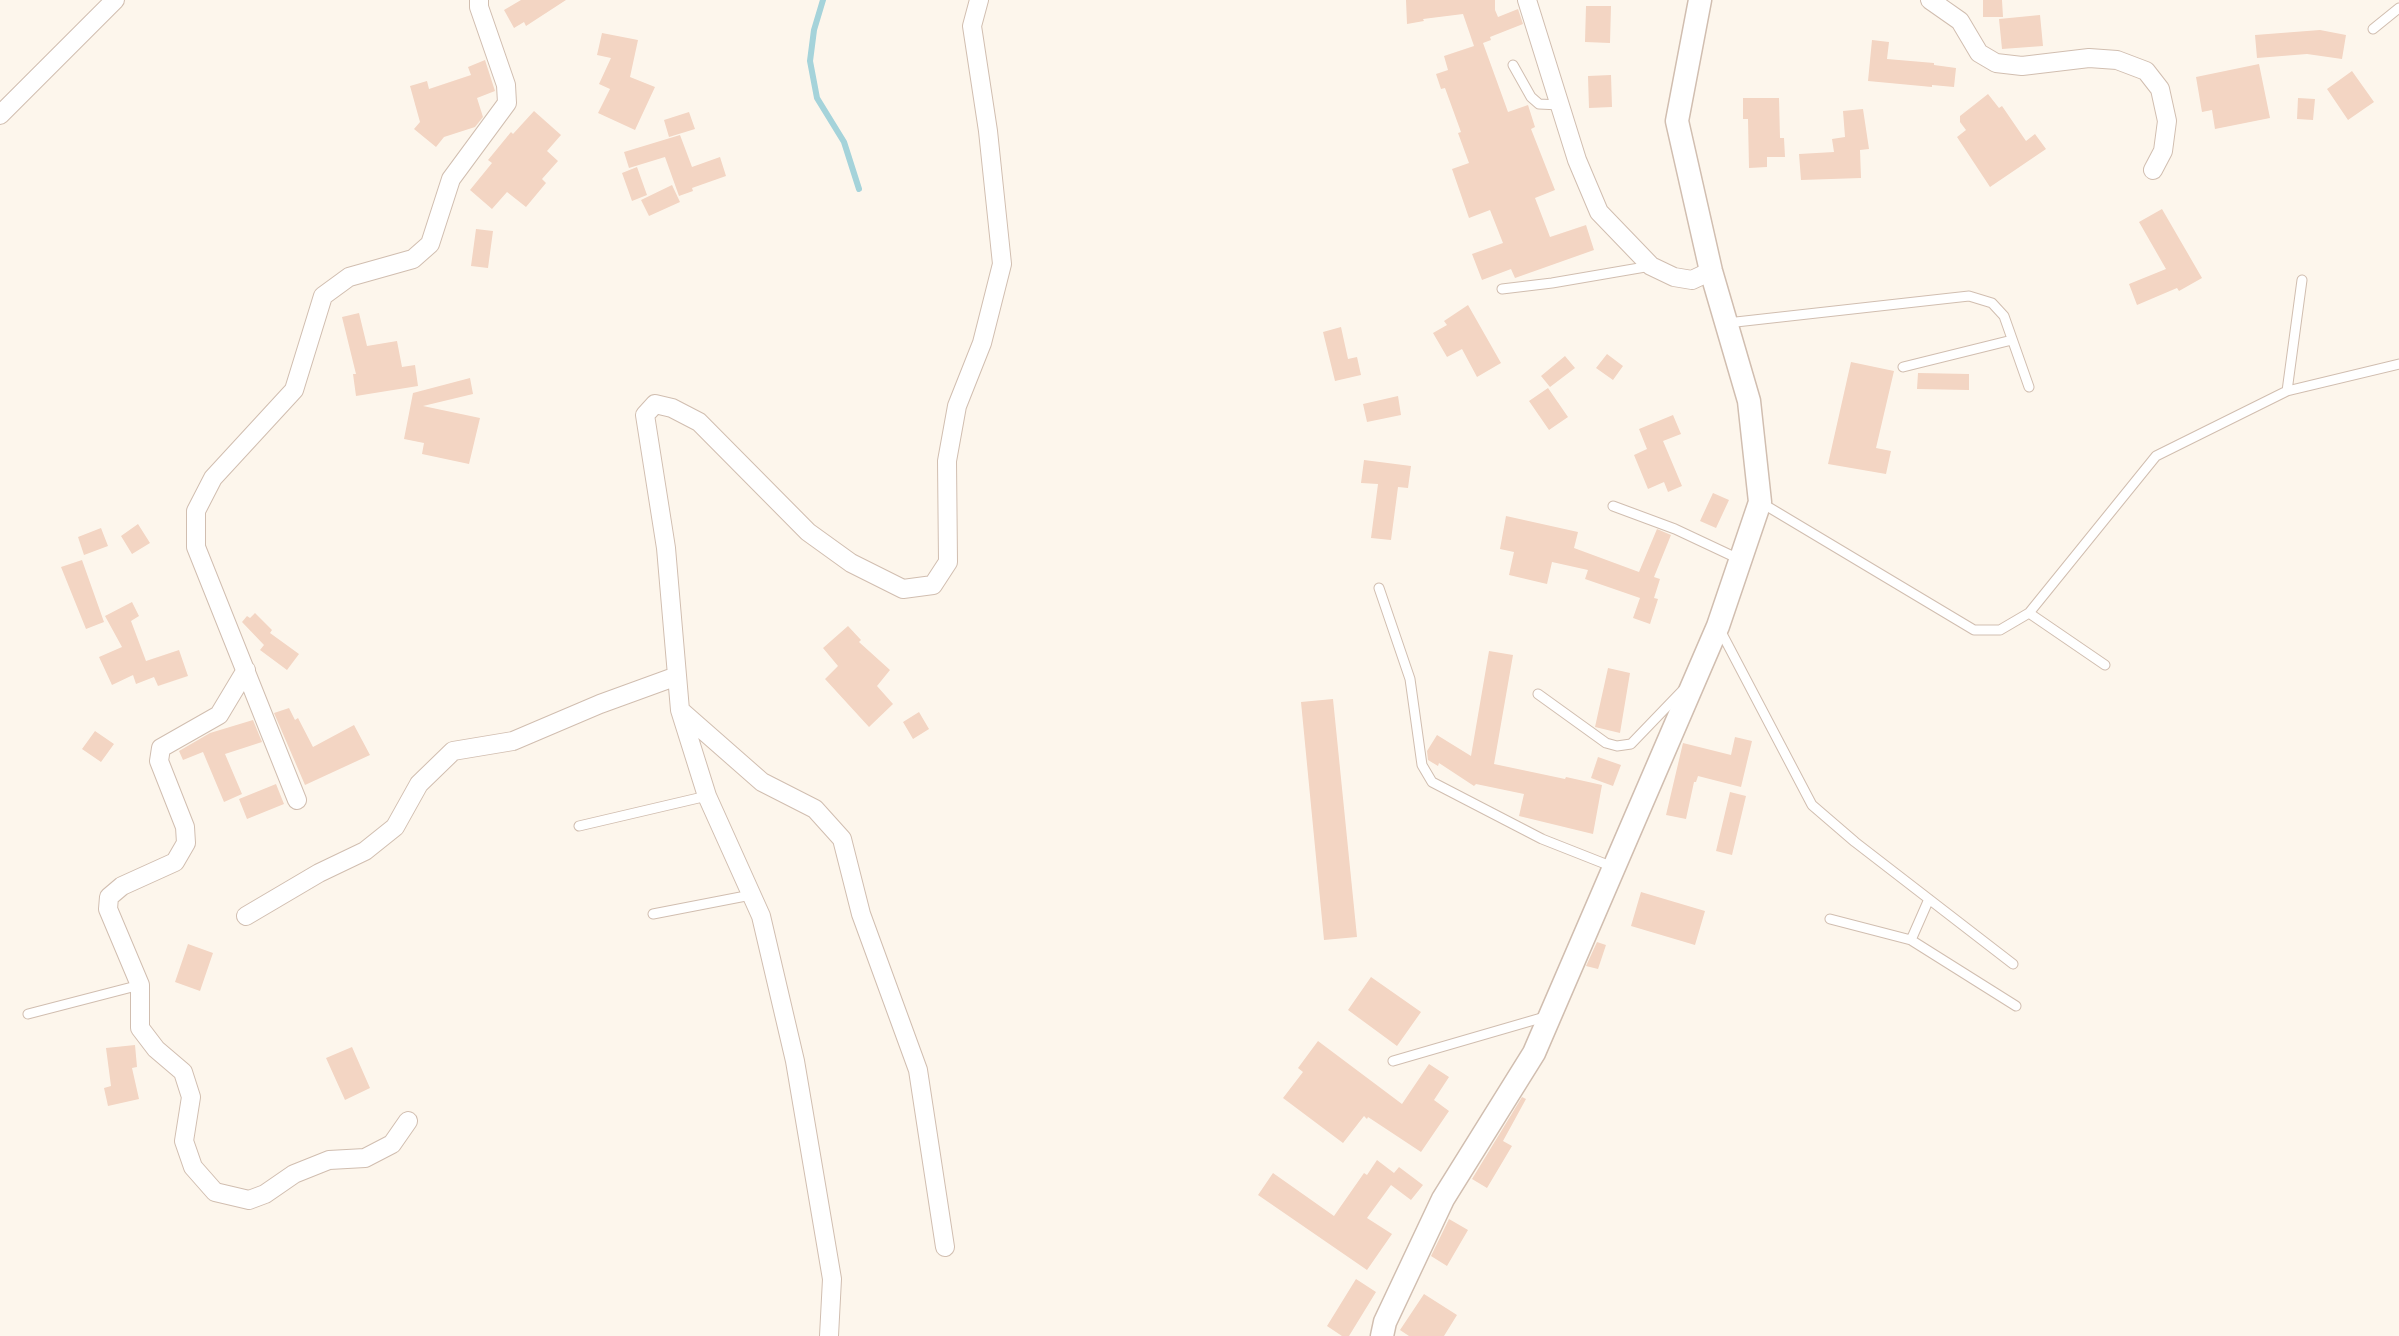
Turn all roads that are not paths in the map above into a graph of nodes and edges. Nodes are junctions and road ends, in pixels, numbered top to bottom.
1 (115, 0) edge
2 (479, 0) edge
3 (979, 0) edge
4 (1527, 0) edge
5 (1700, 0) edge
6 (1930, 0) edge
7 (2399, 8) edge
8 (2373, 29) dead end
9 (1513, 65) dead end
10 (1560, 105) junction
11 (0, 115) edge
12 (2153, 170) dead end
13 (1651, 266) junction
14 (1711, 272) junction
15 (2302, 280) dead end
16 (1502, 289) dead end
17 (1726, 323) junction
18 (2012, 340) junction
19 (2399, 364) edge
20 (1903, 367) dead end
21 (2029, 387) dead end
22 (2287, 391) junction
23 (1760, 502) junction
24 (1613, 506) dead end
25 (1741, 560) junction
26 (1379, 588) dead end
27 (2029, 614) junction
28 (1718, 626) junction
29 (2105, 665) dead end
30 (246, 670) junction
31 (677, 676) junction
32 (1694, 679) junction
33 (1538, 694) dead end
34 (680, 710) junction
35 (707, 796) junction
36 (297, 800) dead end
37 (579, 826) dead end
38 (1614, 868) junction
39 (751, 895) junction
40 (1929, 899) junction
41 (653, 914) dead end
42 (246, 916) dead end
43 (1830, 919) dead end
44 (1911, 940) junction
45 (2013, 964) dead end
46 (140, 985) junction
47 (2016, 1006) dead end
48 (28, 1014) dead end
49 (1550, 1016) junction
50 (1393, 1061) dead end
51 (408, 1121) dead end
52 (945, 1247) dead end
53 (829, 1336) edge
54 (1382, 1336) edge

1 - 11 street
2 - 30 street
3 - 31 street
4 - 10 street
5 - 14 street
6 - 12 street
7 - 8 lane
9 - 10 lane
10 - 13 street
13 - 14 street
13 - 16 lane
14 - 17 street
15 - 22 lane
17 - 18 lane
17 - 23 street
18 - 20 lane
18 - 21 lane
19 - 22 lane
22 - 27 lane
23 - 25 street
23 - 27 lane
24 - 25 lane
25 - 28 street
26 - 38 lane
27 - 29 lane
28 - 32 street
28 - 40 lane
30 - 36 street
30 - 46 street
31 - 34 street
31 - 42 street
32 - 33 lane
32 - 38 street
34 - 35 street
34 - 52 street
35 - 37 lane
35 - 39 street
38 - 49 street
39 - 41 lane
39 - 53 street
40 - 44 lane
40 - 45 lane
43 - 44 lane
44 - 47 lane
46 - 48 lane
46 - 51 street
49 - 50 lane
49 - 54 street

